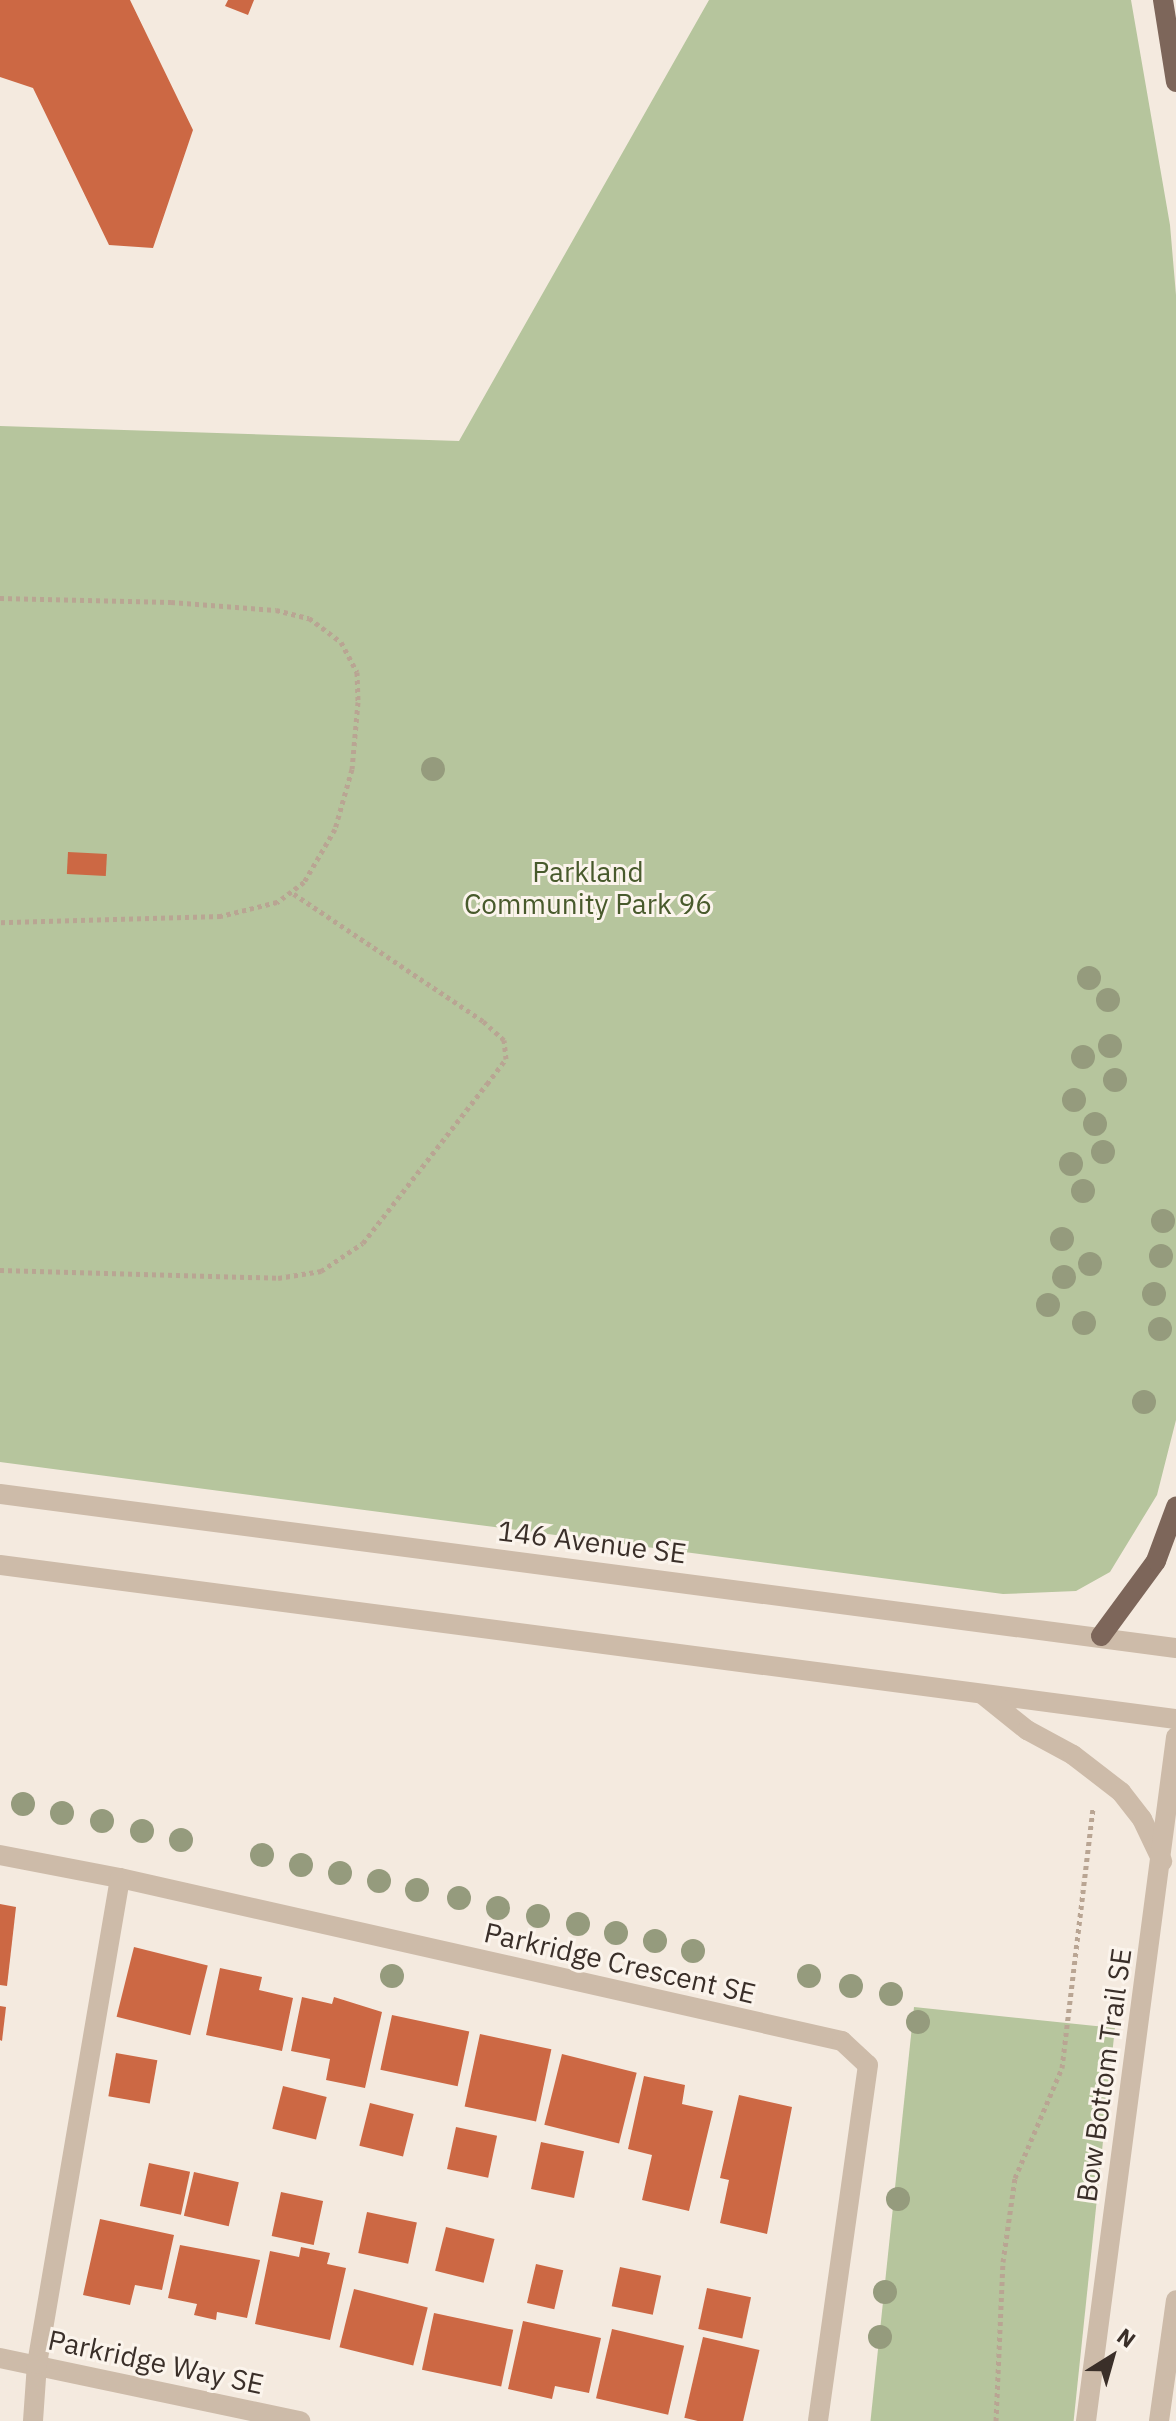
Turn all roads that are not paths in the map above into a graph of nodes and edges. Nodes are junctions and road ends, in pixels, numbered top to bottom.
1 (1163, 0) edge
2 (1176, 82) edge
3 (0, 1494) edge
4 (1176, 1507) edge
5 (0, 1565) edge
6 (1101, 1636) junction
7 (1176, 1648) edge
8 (982, 1694) junction
9 (1176, 1719) edge
10 (1176, 1737) edge
11 (0, 1855) edge
12 (1162, 1861) junction
13 (120, 1878) junction
14 (1176, 2300) edge
15 (0, 2358) edge
16 (37, 2364) junction
17 (33, 2421) edge
18 (300, 2421) edge
19 (818, 2421) edge
20 (1086, 2421) edge
21 (1159, 2421) edge

1 - 2 main road
3 - 6 street, 146 Avenue SE
4 - 6 main road
5 - 8 street
6 - 7 street, 146 Avenue SE
8 - 9 street
8 - 12 street
10 - 12 street, Bow Bottom Trail SE
11 - 13 street, Parkridge Crescent SE
12 - 20 street, Bow Bottom Trail SE
13 - 16 street
13 - 19 street, Parkridge Crescent SE
14 - 21 street
15 - 16 street, Parkridge Way SE
16 - 17 street
16 - 18 street, Parkridge Way SE

